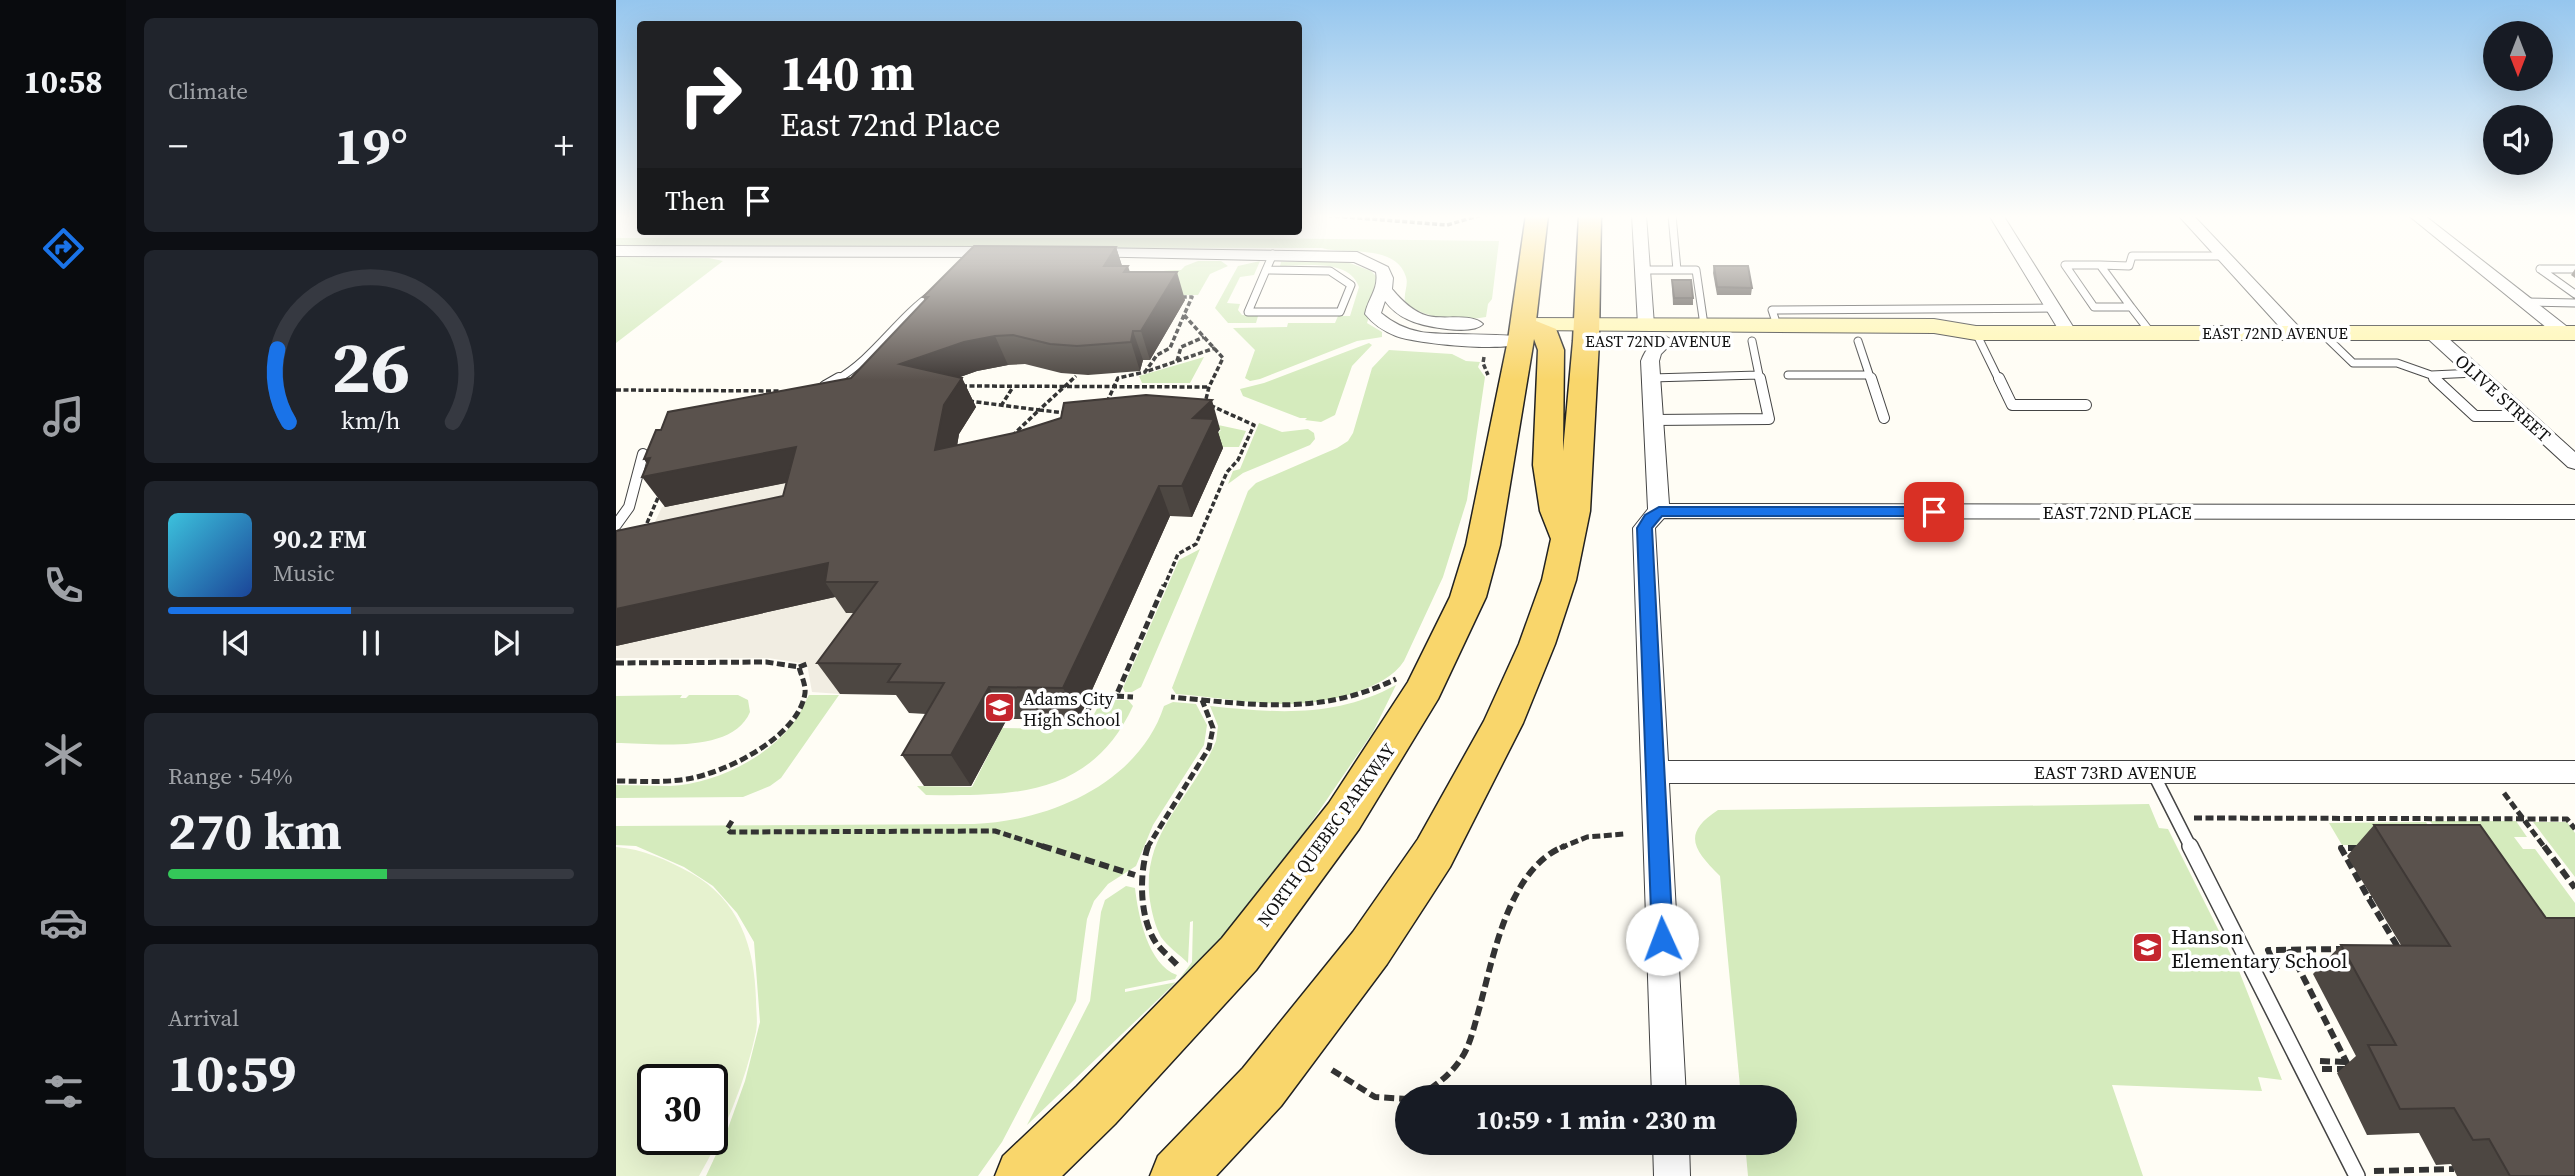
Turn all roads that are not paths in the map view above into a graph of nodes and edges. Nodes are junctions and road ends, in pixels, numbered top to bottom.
1 (1266, 270) joint
2 (1383, 270) edge
3 (1537, 270) edge
4 (1551, 270) edge
5 (1588, 270) edge
6 (1643, 270) joint
7 (1677, 270) joint
8 (2030, 270) edge
9 (2068, 270) edge
10 (2104, 270) edge
11 (2235, 270) edge
12 (2484, 270) edge
13 (2541, 270) edge
14 (944, 286) edge
15 (2575, 294) edge
16 (2525, 302) junction
17 (2575, 303) edge
18 (2131, 307) junction
19 (2054, 308) junction
20 (1704, 325) junction
21 (1777, 325) junction
22 (1646, 326) junction
23 (1537, 332) junction
24 (1586, 333) junction
25 (1976, 333) junction
26 (2069, 333) junction
27 (2151, 333) junction
28 (2295, 333) junction
29 (2322, 333) junction
30 (2432, 333) junction
31 (2570, 333) edge
32 (1665, 341) junction
33 (1752, 341) junction
34 (1858, 341) junction
35 (2476, 373) junction
36 (1759, 375) junction
37 (1788, 375) dead end
38 (1869, 375) junction
39 (2431, 375) junction
40 (1651, 378) junction
41 (821, 388) edge
42 (2086, 405) dead end
43 (2524, 416) junction
44 (1884, 418) dead end
45 (1653, 420) junction
46 (643, 453) edge
47 (2575, 463) edge
48 (1659, 512) junction
49 (2575, 512) edge
50 (616, 525) edge
51 (1568, 542) junction
52 (1656, 772) junction
53 (2153, 772) junction
54 (2575, 772) edge
55 (1669, 1085) edge
56 (1671, 1155) edge
57 (1023, 1176) edge
58 (1178, 1176) edge
59 (1672, 1176) edge
60 (2357, 1176) edge

1 - 1 lane
2 - 23 street
3 - 23 main road, NORTH QUEBEC PARKWAY
4 - 23 main road
5 - 24 main road
6 - 7 lane
6 - 22 street
7 - 20 lane
8 - 19 street
9 - 18 lane
10 - 18 lane
11 - 28 street
12 - 16 street
13 - 15 lane
14 - 41 lane
16 - 17 lane
16 - 31 street
18 - 27 lane
19 - 21 lane
19 - 26 street
20 - 21 main road, EAST 72ND AVENUE
20 - 22 main road, EAST 72ND AVENUE
21 - 25 main road, EAST 72ND AVENUE
22 - 24 main road, EAST 72ND AVENUE
23 - 24 main road
23 - 51 main road
23 - 57 main road, NORTH QUEBEC PARKWAY
24 - 32 main road, EAST 72ND AVENUE
24 - 51 main road
25 - 26 main road, EAST 72ND AVENUE
25 - 34 main road, EAST 72ND AVENUE
25 - 42 lane
26 - 27 main road, EAST 72ND AVENUE
27 - 28 main road, EAST 72ND AVENUE
28 - 29 main road, EAST 72ND AVENUE
29 - 30 main road, EAST 72ND AVENUE
29 - 39 lane
30 - 31 main road, EAST 72ND AVENUE
30 - 35 street, OLIVE STREET
32 - 33 main road, EAST 72ND AVENUE
32 - 40 street
33 - 34 main road, EAST 72ND AVENUE
33 - 36 lane
34 - 38 lane
35 - 39 lane
35 - 43 street, OLIVE STREET
36 - 40 lane
36 - 45 lane
37 - 38 lane
38 - 44 lane
39 - 43 lane
40 - 45 street
43 - 47 street, OLIVE STREET
45 - 48 street
46 - 50 lane
48 - 49 street, EAST 72ND PLACE
48 - 52 street
51 - 58 main road
52 - 53 street, EAST 73RD AVENUE
52 - 55 street
53 - 54 street, EAST 73RD AVENUE
53 - 60 lane
56 - 59 street

